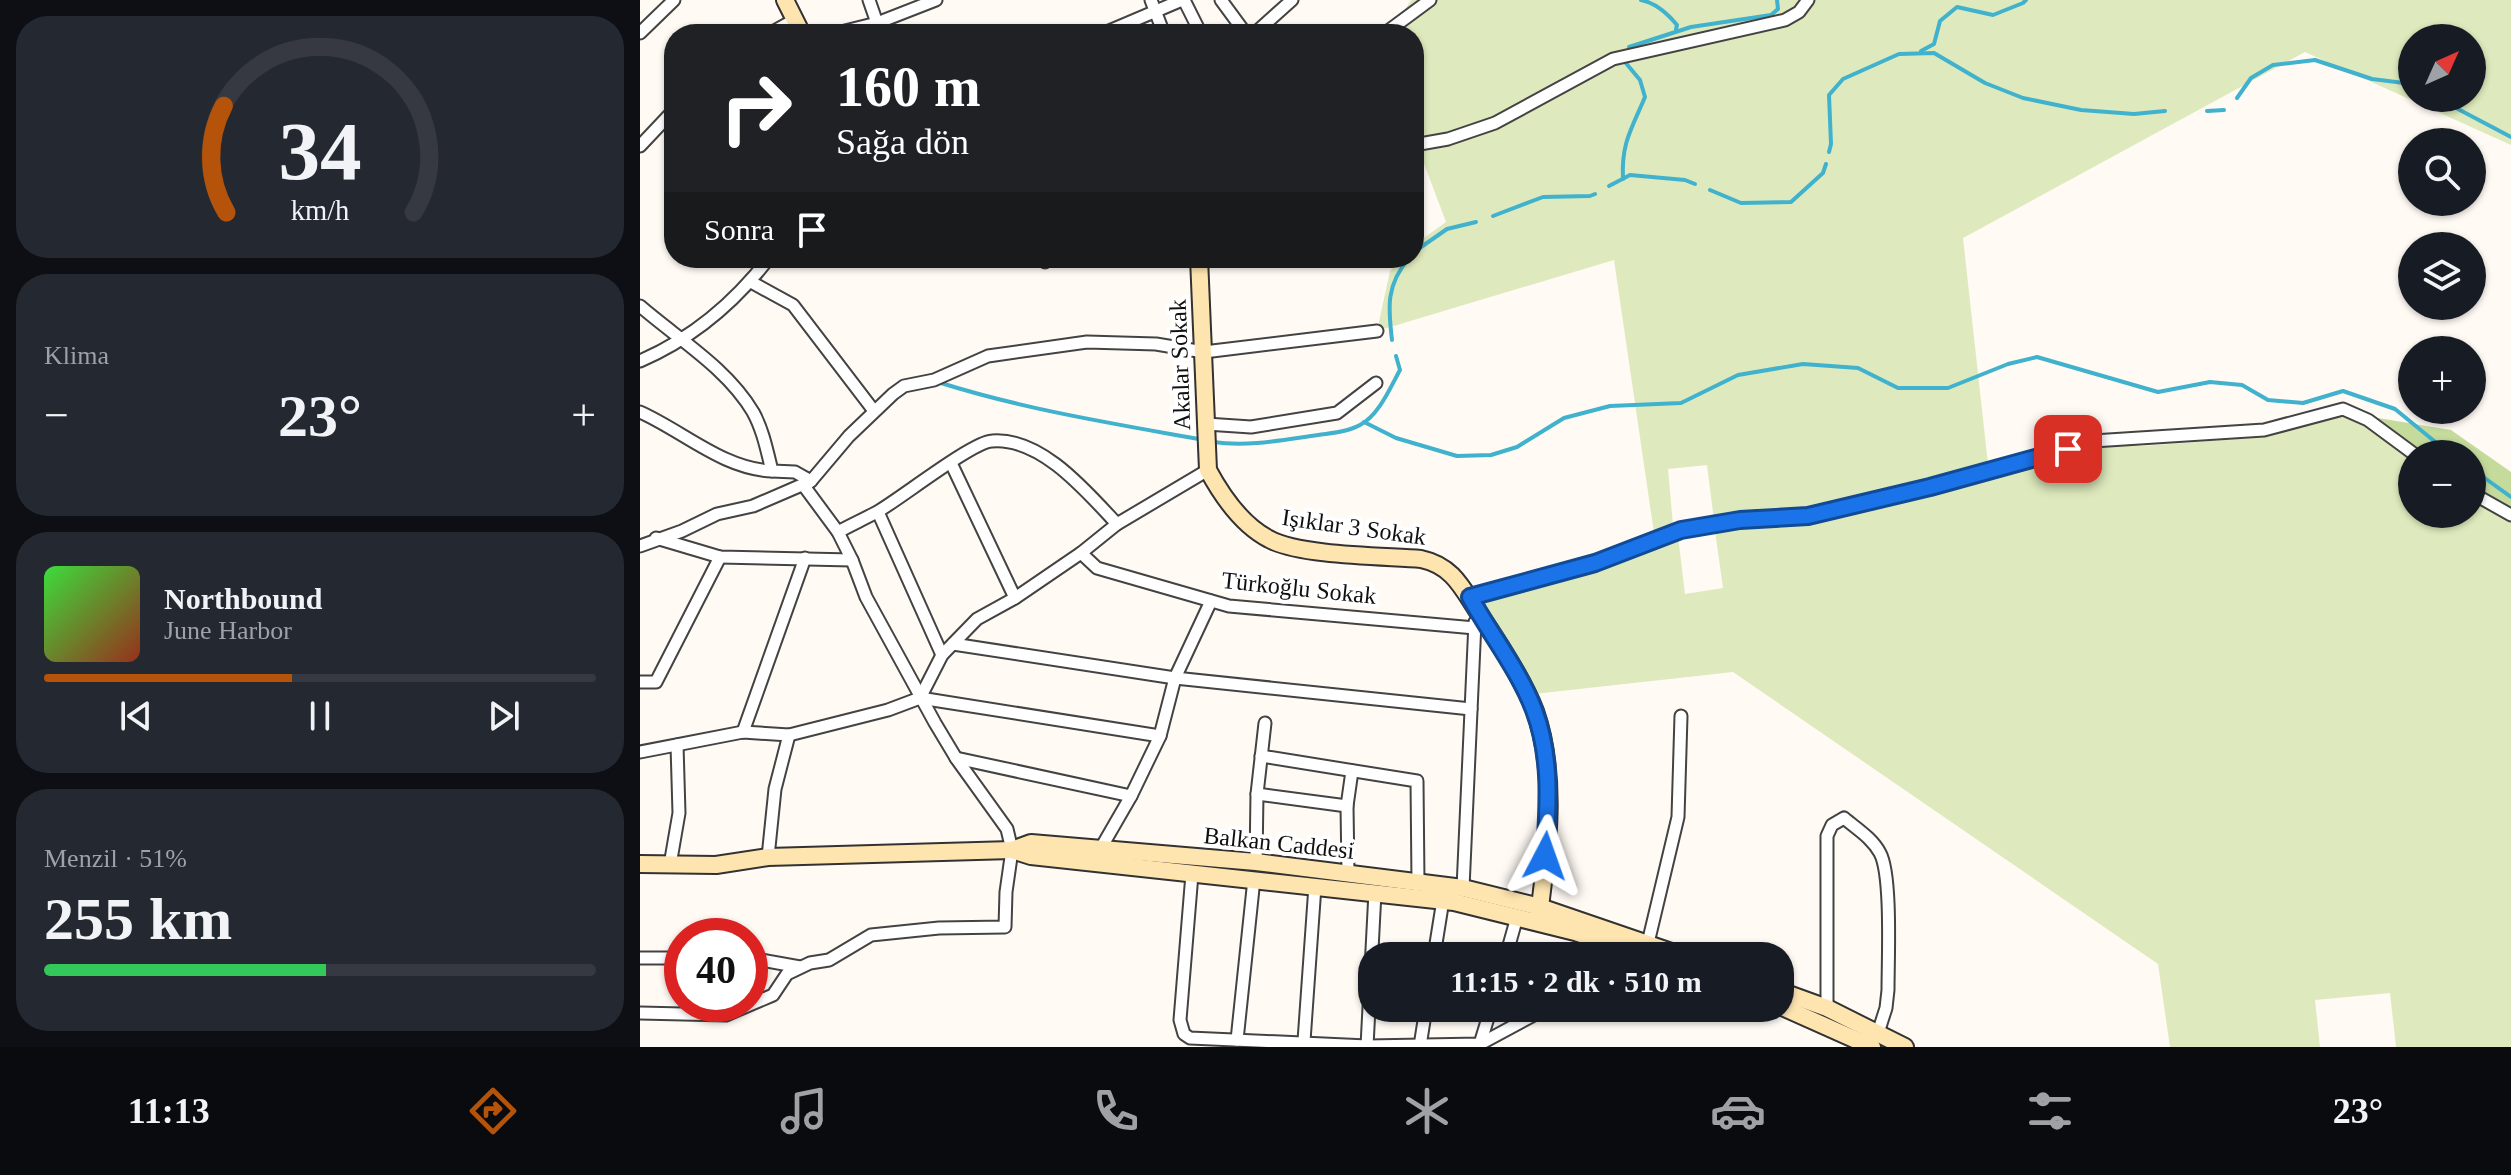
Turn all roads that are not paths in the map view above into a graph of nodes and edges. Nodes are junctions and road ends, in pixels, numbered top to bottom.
1 (674, 0) edge
2 (785, 0) edge
3 (869, 0) edge
4 (936, 0) edge
5 (1183, 0) edge
6 (1221, 0) edge
7 (1292, 0) edge
8 (1430, 0) edge
9 (1808, 0) edge
10 (1153, 3) edge
11 (877, 23) junction
12 (797, 24) edge
13 (873, 24) edge
14 (1118, 24) edge
15 (1160, 24) edge
16 (1196, 24) edge
17 (1239, 24) edge
18 (1265, 24) edge
19 (1398, 24) edge
20 (640, 33) edge
21 (664, 121) edge
22 (1424, 143) edge
23 (640, 146) edge
24 (762, 268) edge
25 (1200, 268) edge
26 (751, 282) junction
27 (640, 306) edge
28 (1377, 331) dead end
29 (683, 340) junction
30 (1204, 352) junction
31 (640, 361) edge
32 (1376, 383) dead end
33 (874, 411) junction
34 (640, 412) edge
35 (1206, 426) junction
36 (2398, 442) edge
37 (951, 463) junction
38 (1208, 470) junction
39 (772, 471) junction
40 (811, 481) junction
41 (2486, 501) edge
42 (878, 512) junction
43 (2511, 515) edge
44 (1117, 524) junction
45 (838, 532) junction
46 (656, 538) junction
47 (640, 546) edge
48 (1081, 553) junction
49 (720, 557) junction
50 (805, 558) junction
51 (852, 560) junction
52 (1015, 598) junction
53 (1211, 601) junction
54 (1473, 603) junction
55 (1475, 628) junction
56 (953, 644) junction
57 (942, 655) junction
58 (1175, 678) junction
59 (640, 682) edge
60 (920, 698) junction
61 (1471, 709) junction
62 (1681, 716) dead end
63 (1265, 723) dead end
64 (743, 732) junction
65 (789, 735) junction
66 (1160, 736) junction
67 (677, 745) junction
68 (640, 752) edge
69 (1261, 756) junction
70 (956, 758) junction
71 (1352, 771) junction
72 (1257, 794) junction
73 (1131, 796) junction
74 (1347, 806) junction
75 (1101, 848) junction
76 (1012, 850) junction
77 (768, 857) junction
78 (640, 864) edge
79 (670, 865) junction
80 (1255, 870) junction
81 (1348, 873) junction
82 (1192, 874) junction
83 (1418, 882) junction
84 (1315, 886) junction
85 (1463, 888) junction
86 (1375, 892) junction
87 (1443, 900) junction
88 (1539, 914) junction
89 (1517, 917) junction
90 (1436, 942) edge
91 (1510, 942) edge
92 (1622, 942) edge
93 (1648, 942) edge
94 (640, 958) edge
95 (664, 958) edge
96 (768, 961) edge
97 (801, 967) junction
98 (1794, 996) edge
99 (1827, 1008) junction
100 (1794, 1011) edge
101 (640, 1013) edge
102 (1424, 1022) edge
103 (1487, 1022) edge
104 (1521, 1022) edge
105 (1237, 1040) junction
106 (1875, 1040) edge
107 (1304, 1041) junction
108 (1480, 1044) junction
109 (1367, 1046) edge
110 (1420, 1046) edge
111 (1905, 1047) edge

1 - 20 street
2 - 12 main road
3 - 11 street
4 - 11 street
5 - 10 street
5 - 16 street
6 - 17 street
7 - 18 street
8 - 19 street
9 - 22 street
10 - 14 street
10 - 15 street
11 - 13 street
21 - 23 street
24 - 26 street
25 - 30 main road, Akalar Sokak
26 - 29 street
26 - 33 street
27 - 29 street
28 - 30 street
29 - 31 street
29 - 39 street
30 - 33 street
30 - 35 main road, Akalar Sokak
32 - 35 street
33 - 40 street
34 - 39 street
35 - 38 main road, Akalar Sokak
36 - 54 street
37 - 42 street
37 - 44 street
37 - 52 street
38 - 44 street
38 - 54 main road, Işıklar 3 Sokak
39 - 40 street
40 - 45 street
40 - 46 street
41 - 43 street
42 - 45 street
42 - 57 street
44 - 48 street
45 - 51 street
46 - 47 street
46 - 49 street
48 - 52 street
48 - 53 street, Türkoğlu Sokak
49 - 50 street
49 - 59 street
50 - 51 street
50 - 64 street
51 - 60 street
52 - 56 street
53 - 55 street, Türkoğlu Sokak
53 - 58 street
54 - 55 street
54 - 88 main road, Işıklar 3 Sokak
55 - 61 street
56 - 57 street
56 - 58 street
57 - 60 street
58 - 61 street
58 - 66 street
60 - 65 street
60 - 66 street
60 - 70 street
61 - 85 street
62 - 93 street
63 - 69 street
64 - 65 street
64 - 67 street
65 - 77 street
66 - 73 street
67 - 68 street
67 - 79 street
69 - 71 street
69 - 72 street
70 - 73 street
70 - 76 street
71 - 74 street
71 - 83 street
72 - 74 street
72 - 80 street
73 - 75 street
74 - 81 street
75 - 76 main road, Balkan Caddesi
75 - 80 main road, Balkan Caddesi
76 - 77 main road, Balkan Caddesi
76 - 82 main road, Balkan Caddesi
76 - 97 street
77 - 79 main road, Balkan Caddesi
78 - 79 main road, Balkan Caddesi
80 - 81 main road, Balkan Caddesi
80 - 82 main road, Balkan Caddesi
80 - 84 main road, Balkan Caddesi
80 - 105 street
81 - 83 main road, Balkan Caddesi
82 - 105 street
83 - 85 main road, Balkan Caddesi
84 - 86 main road, Balkan Caddesi
84 - 107 street
85 - 88 main road, Balkan Caddesi
86 - 87 main road, Balkan Caddesi
86 - 109 street
87 - 89 main road, Balkan Caddesi
87 - 90 street
88 - 89 main road, Balkan Caddesi
88 - 92 main road, Balkan Caddesi
89 - 91 street
94 - 95 street
96 - 97 street
97 - 101 street
98 - 99 main road
99 - 106 main road
99 - 106 street
100 - 106 main road
102 - 110 street
103 - 108 street
104 - 108 street
105 - 107 street
106 - 111 main road
107 - 109 street
108 - 110 street
109 - 110 street

